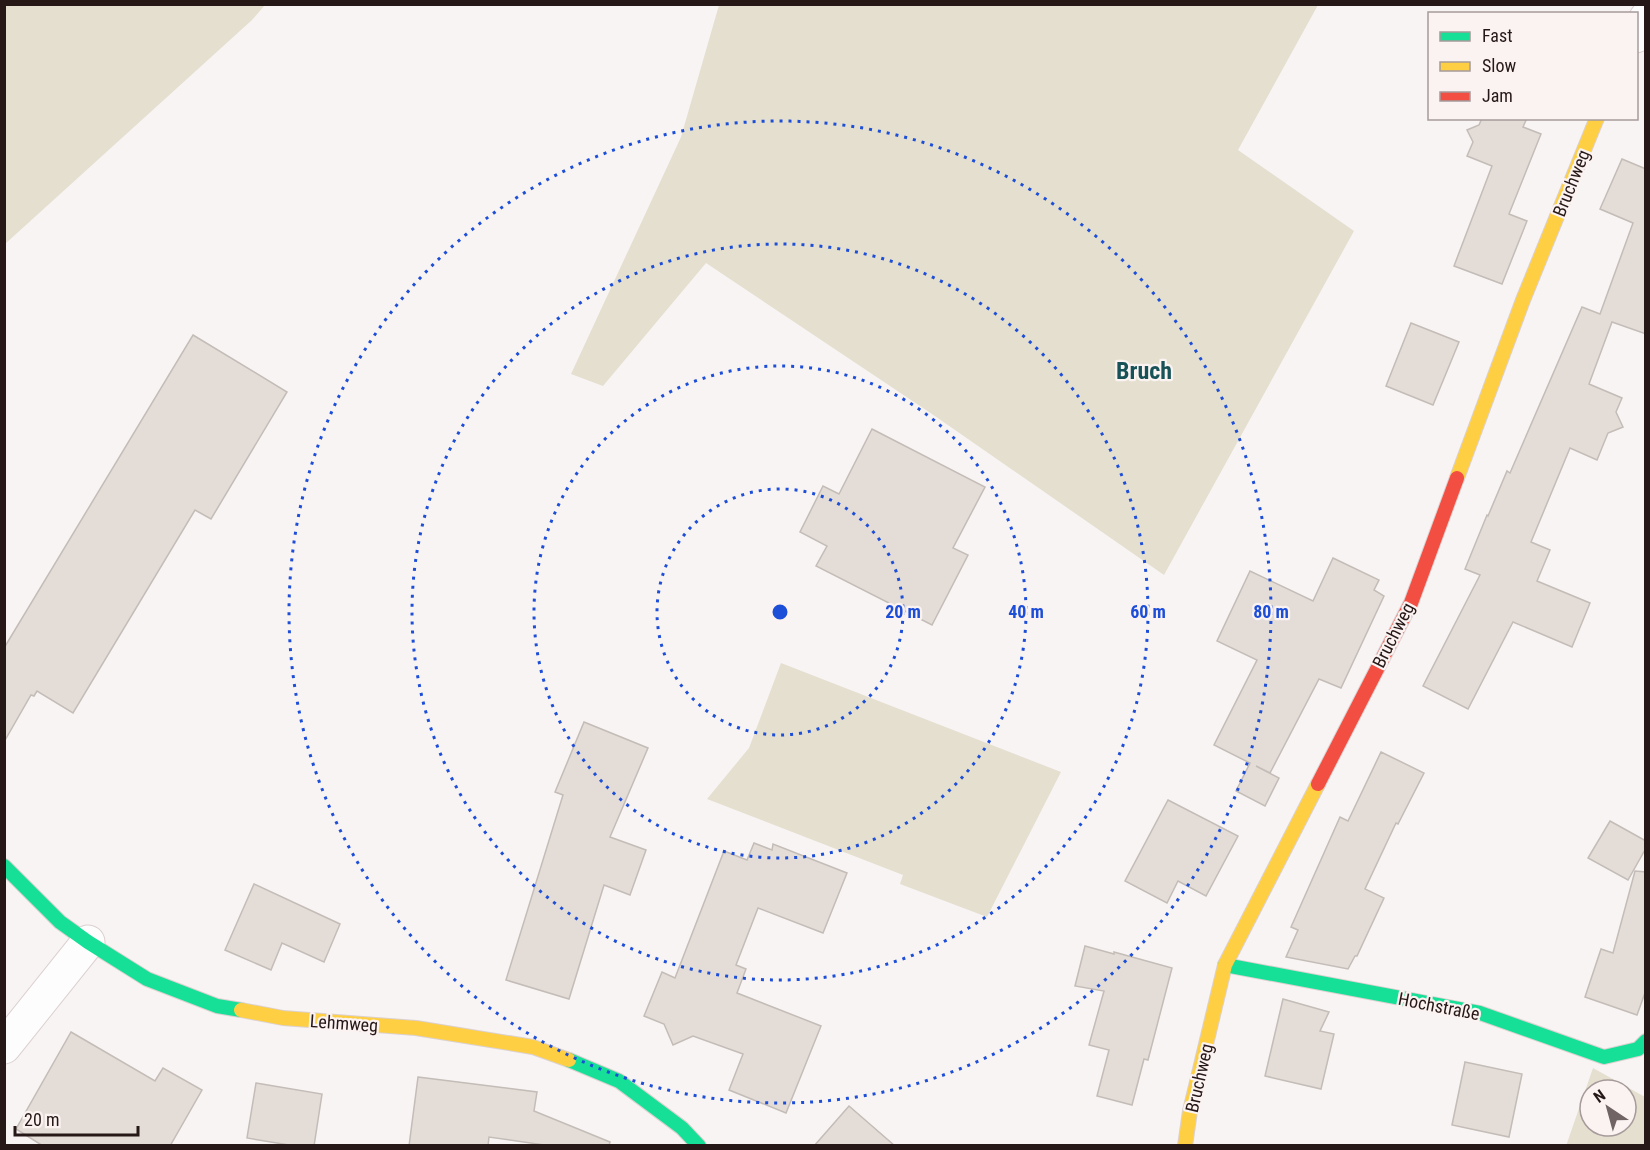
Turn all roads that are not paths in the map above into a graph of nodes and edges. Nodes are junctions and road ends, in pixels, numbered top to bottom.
1 (1646, 18) edge
2 (1638, 32) edge
3 (1596, 120) edge
4 (4, 866) edge
5 (88, 942) junction
6 (1225, 965) junction
7 (1646, 1041) edge
8 (4, 1047) edge
9 (699, 1146) edge
10 (1185, 1146) edge

1 - 2 street
3 - 6 street, Bruchweg
4 - 5 street, Lehmweg
5 - 8 street
5 - 9 street, Lehmweg
6 - 7 street, Hochstraße
6 - 10 street, Bruchweg

